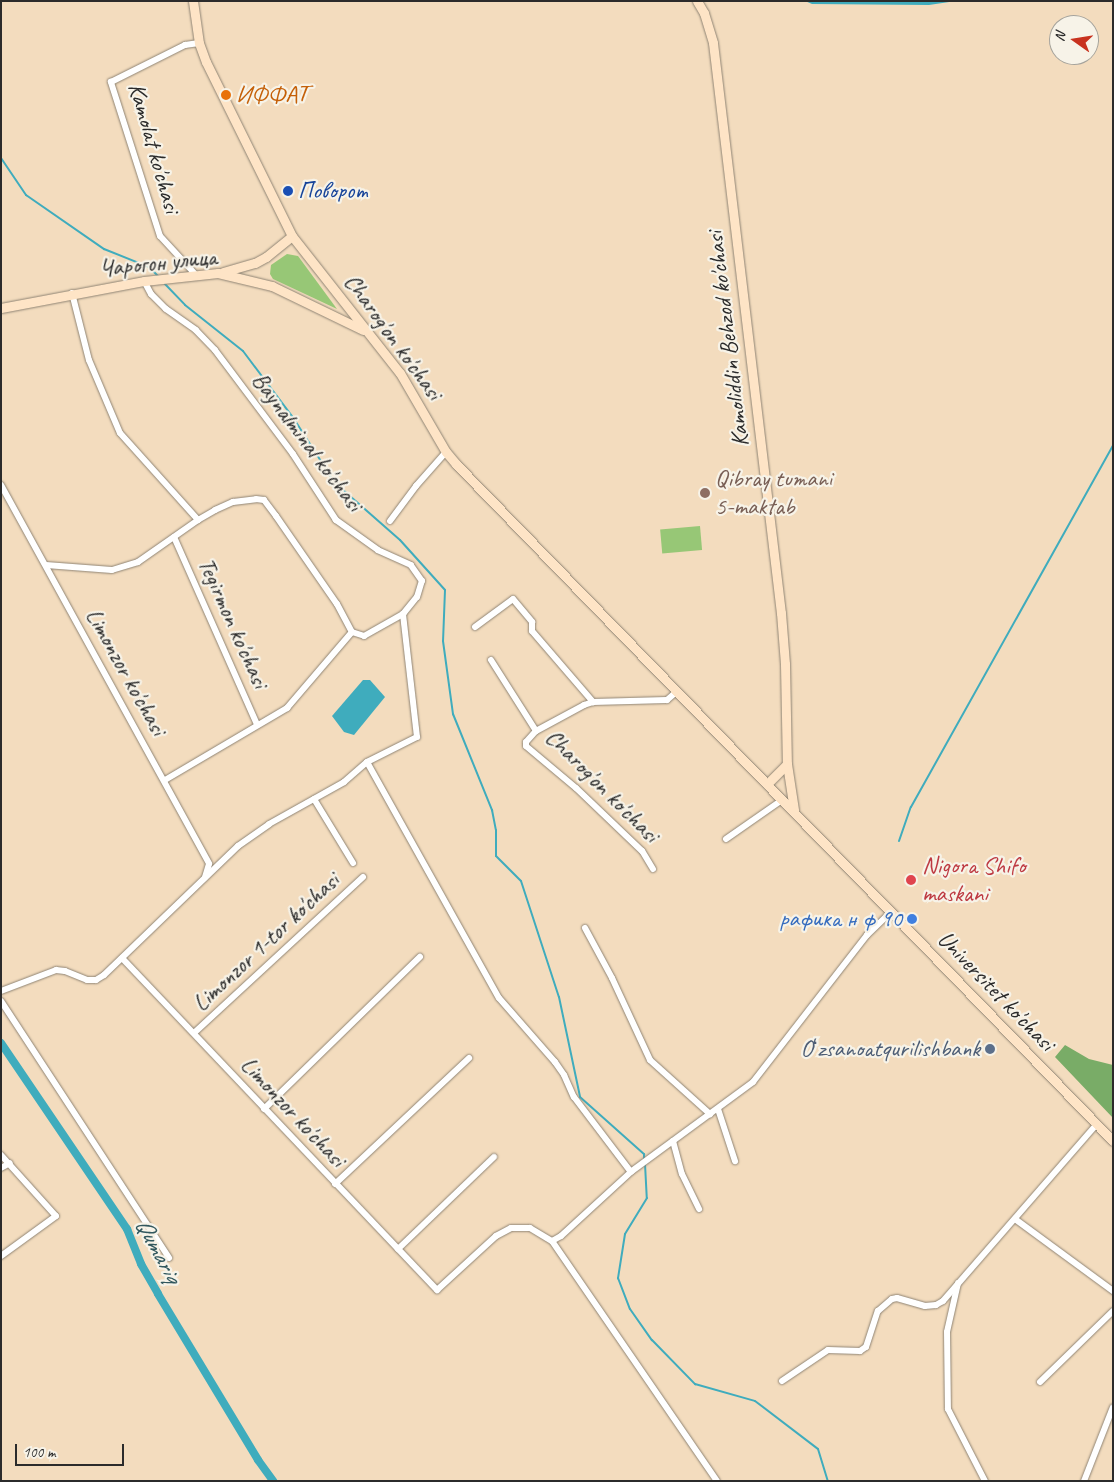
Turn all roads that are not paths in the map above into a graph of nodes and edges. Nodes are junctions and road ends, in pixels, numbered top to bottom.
1 (193, 1) edge
2 (697, 1) edge
3 (199, 43) junction
4 (292, 236) junction
5 (218, 273) junction
6 (196, 275) junction
7 (144, 281) junction
8 (72, 293) junction
9 (1, 308) edge
10 (368, 332) junction
11 (446, 452) junction
12 (1, 485) edge
13 (198, 520) junction
14 (390, 521) dead end
15 (174, 537) junction
16 (46, 565) junction
17 (403, 614) junction
18 (475, 627) dead end
19 (352, 632) junction
20 (491, 660) dead end
21 (676, 693) junction
22 (593, 702) junction
23 (257, 724) junction
24 (536, 731) junction
25 (367, 762) junction
26 (787, 764) junction
27 (165, 780) junction
28 (767, 784) junction
29 (314, 799) junction
30 (782, 800) junction
31 (795, 812) junction
32 (726, 839) dead end
33 (353, 863) dead end
34 (653, 869) dead end
35 (363, 877) dead end
36 (205, 879) junction
37 (890, 912) junction
38 (584, 928) dead end
39 (420, 957) dead end
40 (122, 958) junction
41 (1, 991) edge
42 (1, 1001) edge
43 (194, 1034) junction
44 (469, 1058) dead end
45 (718, 1108) junction
46 (264, 1109) junction
47 (710, 1114) junction
48 (1097, 1124) junction
49 (673, 1141) junction
50 (1113, 1141) edge
51 (1, 1154) edge
52 (494, 1157) dead end
53 (735, 1161) dead end
54 (10, 1163) junction
55 (1, 1168) edge
56 (632, 1171) junction
57 (335, 1184) junction
58 (699, 1209) dead end
59 (1015, 1219) junction
60 (552, 1241) junction
61 (398, 1249) junction
62 (1, 1256) edge
63 (168, 1258) dead end
64 (959, 1282) junction
65 (1113, 1291) edge
66 (1113, 1311) edge
67 (782, 1381) dead end
68 (1040, 1382) dead end
69 (1113, 1407) edge
70 (717, 1481) edge
71 (985, 1481) edge
72 (1084, 1481) edge

1 - 3 main road, Charog'on ko'chasi
2 - 26 main road, Kamoliddin Behzod ko'chasi
3 - 4 main road, Charog'on ko'chasi
3 - 6 street, Kamolat ko'chasi
4 - 5 main road
4 - 10 main road, Charog'on ko'chasi
5 - 6 main road, Чарогон улица
5 - 10 main road, Чарогон улица
6 - 7 main road, Чарогон улица
7 - 8 main road, Чарогон улица
7 - 17 street, Baynalminal ko'chasi
8 - 9 main road, Чарогон улица
8 - 13 street
10 - 11 main road, Charog'on ko'chasi
11 - 14 street
11 - 21 main road, Charog'on ko'chasi
12 - 16 street, Limonzor ko'chasi
13 - 15 street
13 - 19 street
15 - 16 street
15 - 23 street, Tegirmon ko'chasi
16 - 27 street, Limonzor ko'chasi
17 - 19 street, Baynalminal ko'chasi
17 - 25 street
18 - 22 street
19 - 23 street
20 - 24 street
21 - 22 street, Charog'on ko'chasi
21 - 28 main road, Charog'on ko'chasi
22 - 24 street, Charog'on ko'chasi
23 - 27 street
24 - 34 street, Charog'on ko'chasi
25 - 29 street
25 - 56 street
26 - 28 main road
26 - 31 main road, Kamoliddin Behzod ko'chasi
27 - 36 street, Limonzor ko'chasi
28 - 30 main road, Universitet ko'chasi
29 - 33 street
29 - 36 street
30 - 31 main road, Universitet ko'chasi
30 - 32 street
31 - 37 main road, Universitet ko'chasi
35 - 43 street, Limonzor 1-tor ko'chasi
36 - 40 street
37 - 45 street
37 - 48 main road, Universitet ko'chasi
38 - 47 street
39 - 46 street
40 - 41 street
40 - 43 street, Limonzor ko'chasi
42 - 63 street
43 - 46 street, Limonzor ko'chasi
44 - 57 street
45 - 47 street
45 - 53 street
46 - 57 street, Limonzor ko'chasi
47 - 49 street
48 - 50 main road, Universitet ko'chasi
48 - 59 street
49 - 56 street
49 - 58 street
51 - 54 street
52 - 61 street
54 - 55 street
54 - 62 street
56 - 60 street
57 - 61 street, Limonzor ko'chasi
59 - 64 street
59 - 65 street
60 - 61 street, Limonzor ko'chasi
60 - 70 street
64 - 67 street
64 - 71 street
66 - 68 street
69 - 72 street

